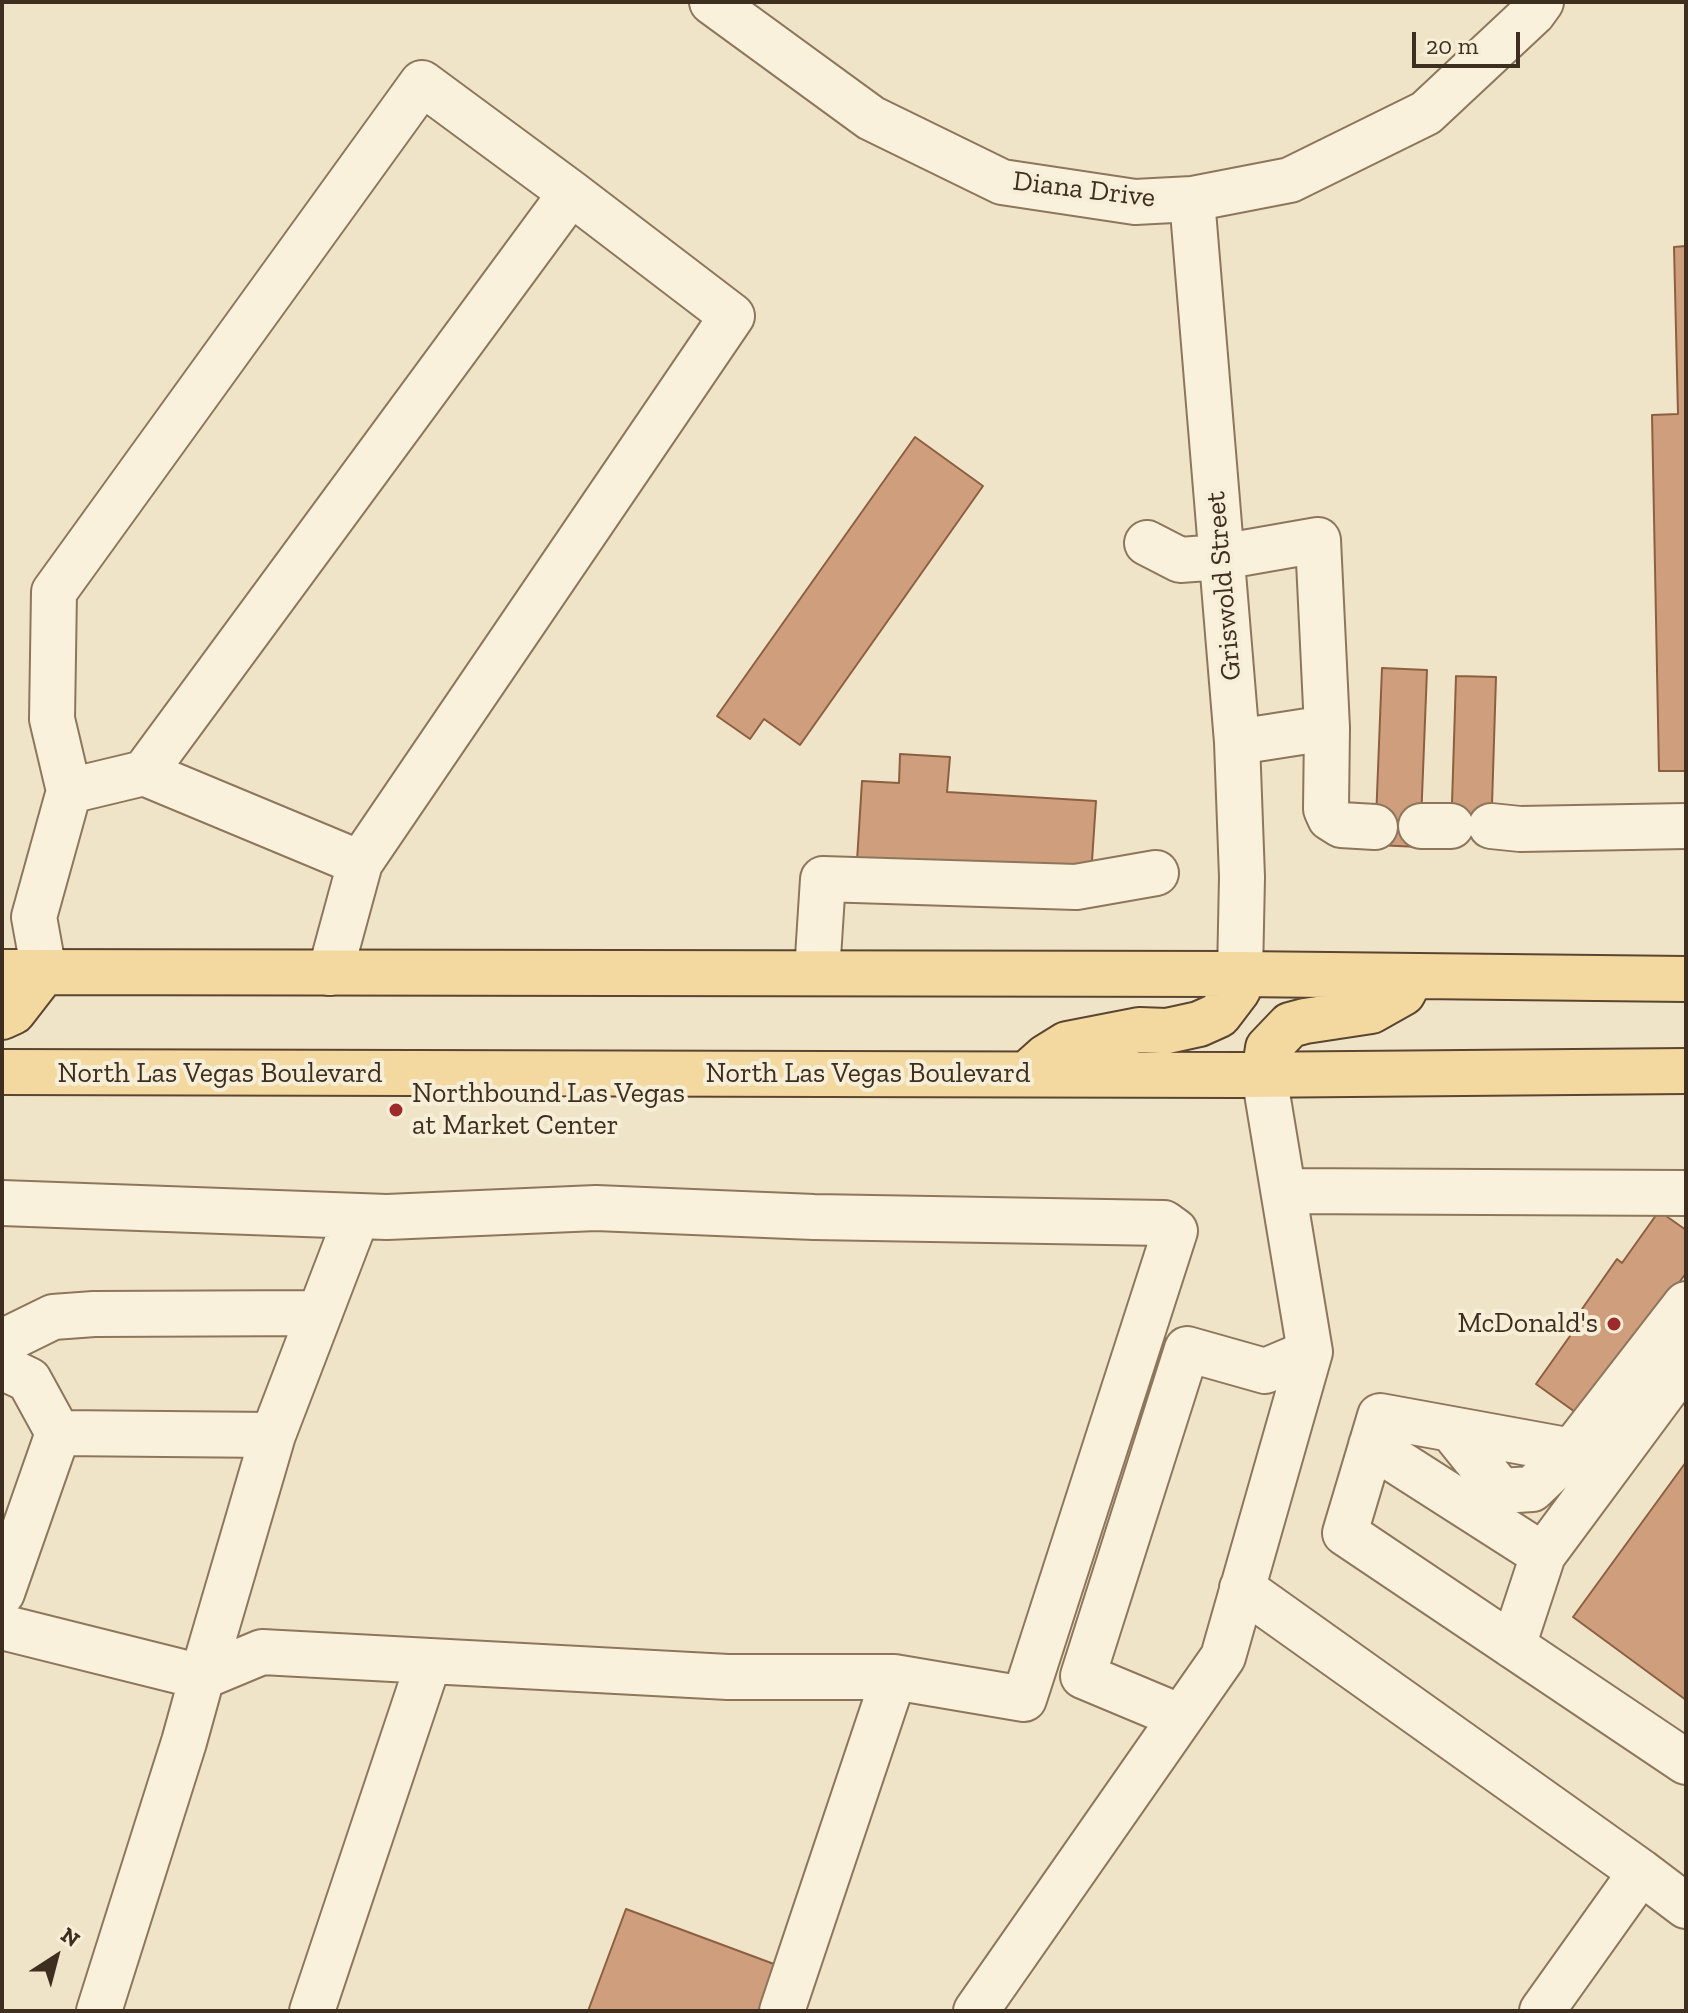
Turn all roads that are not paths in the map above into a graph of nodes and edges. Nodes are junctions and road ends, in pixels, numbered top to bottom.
1 (712, 2) edge
2 (1541, 2) edge
3 (571, 193) junction
4 (1192, 199) junction
5 (1147, 543) dead end
6 (1221, 557) junction
7 (1327, 728) junction
8 (1237, 742) junction
9 (144, 773) junction
10 (69, 791) junction
11 (1454, 826) dead end
12 (1686, 826) edge
13 (1375, 827) dead end
14 (360, 863) junction
15 (1156, 873) dead end
16 (23, 972) edge
17 (330, 973) junction
18 (817, 973) junction
19 (1240, 974) junction
20 (1412, 976) junction
21 (1686, 979) edge
22 (2, 1017) edge
23 (1686, 1071) edge
24 (2, 1072) edge
25 (1027, 1074) junction
26 (1264, 1075) junction
27 (1284, 1191) junction
28 (1686, 1193) edge
29 (2, 1203) edge
30 (357, 1216) junction
31 (1686, 1304) edge
32 (320, 1313) junction
33 (2, 1342) edge
34 (1310, 1352) junction
35 (1686, 1362) edge
36 (2, 1367) edge
37 (1376, 1430) junction
38 (58, 1433) junction
39 (273, 1435) junction
40 (1543, 1555) junction
41 (1242, 1588) junction
42 (2, 1593) edge
43 (2, 1627) edge
44 (1513, 1646) junction
45 (429, 1661) junction
46 (202, 1677) junction
47 (894, 1677) junction
48 (1181, 1717) junction
49 (1686, 1762) edge
50 (1641, 1872) junction
51 (1686, 1906) edge
52 (990, 2006) edge
53 (99, 2011) edge
54 (312, 2011) edge
55 (782, 2011) edge
56 (1542, 2011) edge

1 - 4 street, Diana Drive
2 - 4 street, Diana Drive
3 - 9 street
3 - 10 street
3 - 14 street
4 - 6 street, Griswold Street
5 - 6 street
6 - 7 street
6 - 8 street, Griswold Street
7 - 8 street
7 - 13 street
8 - 19 street, Griswold Street
9 - 10 street
9 - 14 street
10 - 16 street
11 - 12 street
14 - 17 street
15 - 18 street
16 - 17 main road
16 - 22 main road
17 - 18 main road
18 - 19 main road
19 - 20 main road
19 - 25 main road
20 - 21 main road
20 - 26 main road
23 - 26 main road, North Las Vegas Boulevard
24 - 25 main road, North Las Vegas Boulevard
25 - 26 main road, North Las Vegas Boulevard
26 - 27 street
27 - 28 street
27 - 34 street
29 - 30 street
30 - 32 street
30 - 47 street
31 - 37 street
32 - 33 street
32 - 39 street
34 - 41 street
34 - 48 street
35 - 40 street
36 - 38 street
37 - 40 street
37 - 44 street
38 - 39 street
38 - 42 street
39 - 46 street
40 - 44 street
41 - 48 street
41 - 50 street
43 - 46 street
44 - 49 street
45 - 46 street
45 - 47 street
45 - 54 street
46 - 53 street
47 - 55 street
48 - 52 street
50 - 51 street
50 - 56 street

